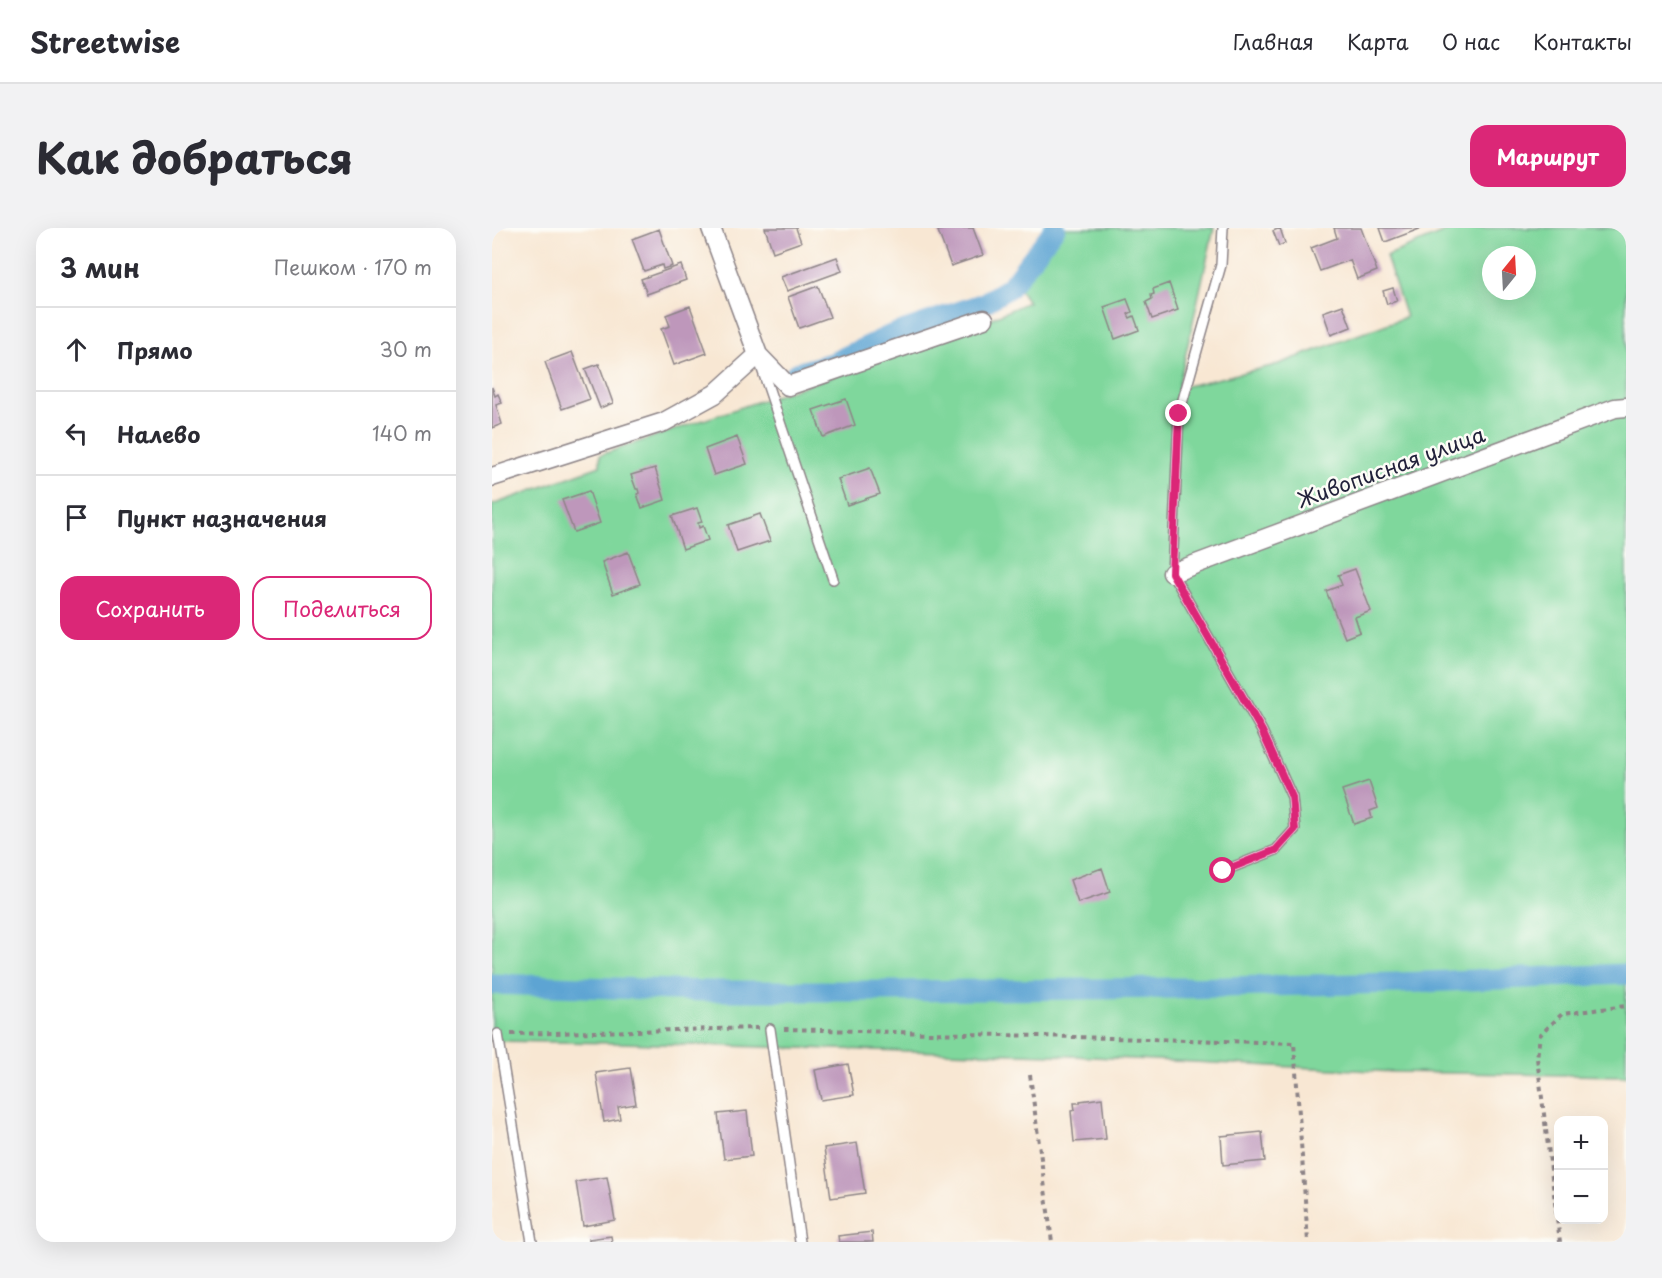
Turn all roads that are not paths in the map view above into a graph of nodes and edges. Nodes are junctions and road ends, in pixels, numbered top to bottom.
1 (711, 228) edge
2 (1222, 228) edge
3 (984, 319) dead end
4 (758, 355) junction
5 (1626, 406) edge
6 (492, 477) edge
7 (1172, 573) junction
8 (833, 579) dead end
9 (1223, 871) dead end
10 (770, 1029) road end
11 (498, 1034) road end
12 (532, 1242) edge
13 (800, 1242) edge

1 - 4 street
2 - 7 lane
3 - 4 street
4 - 6 street
4 - 8 lane
5 - 7 street, Живописная улица
7 - 9 lane
10 - 13 lane
11 - 12 lane

